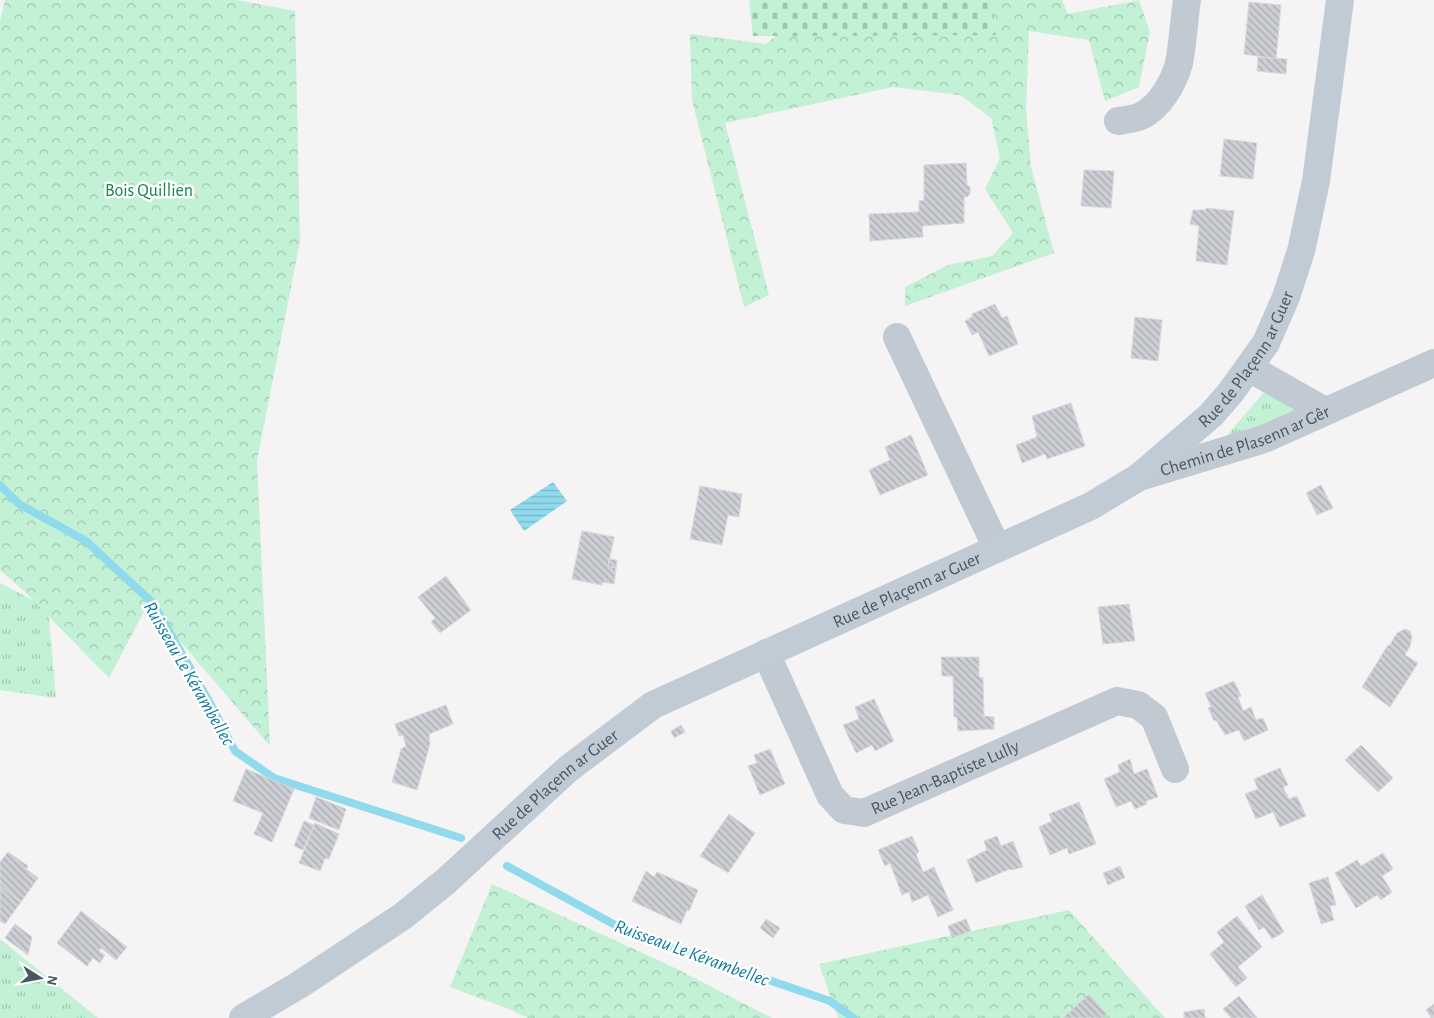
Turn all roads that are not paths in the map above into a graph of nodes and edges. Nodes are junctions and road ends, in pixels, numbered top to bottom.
1 (1186, 0) edge
2 (1340, 0) edge
3 (1118, 121) dead end
4 (898, 337) dead end
5 (1434, 363) edge
6 (1249, 368) junction
7 (1325, 411) junction
8 (1139, 477) junction
9 (997, 548) junction
10 (766, 653) junction
11 (1175, 769) dead end
12 (243, 1018) edge

1 - 3 street
2 - 6 main road, Rue de Plaçenn ar Guer
4 - 9 street
5 - 7 street
6 - 7 street, Chemin de Plasenn ar Gêr
6 - 8 main road, Rue de Plaçenn ar Guer
7 - 8 street, Chemin de Plasenn ar Gêr
8 - 9 main road, Rue de Plaçenn ar Guer
9 - 10 main road, Rue de Plaçenn ar Guer
10 - 11 street, Rue Jean-Baptiste Lully
10 - 12 main road, Rue de Plaçenn ar Guer

